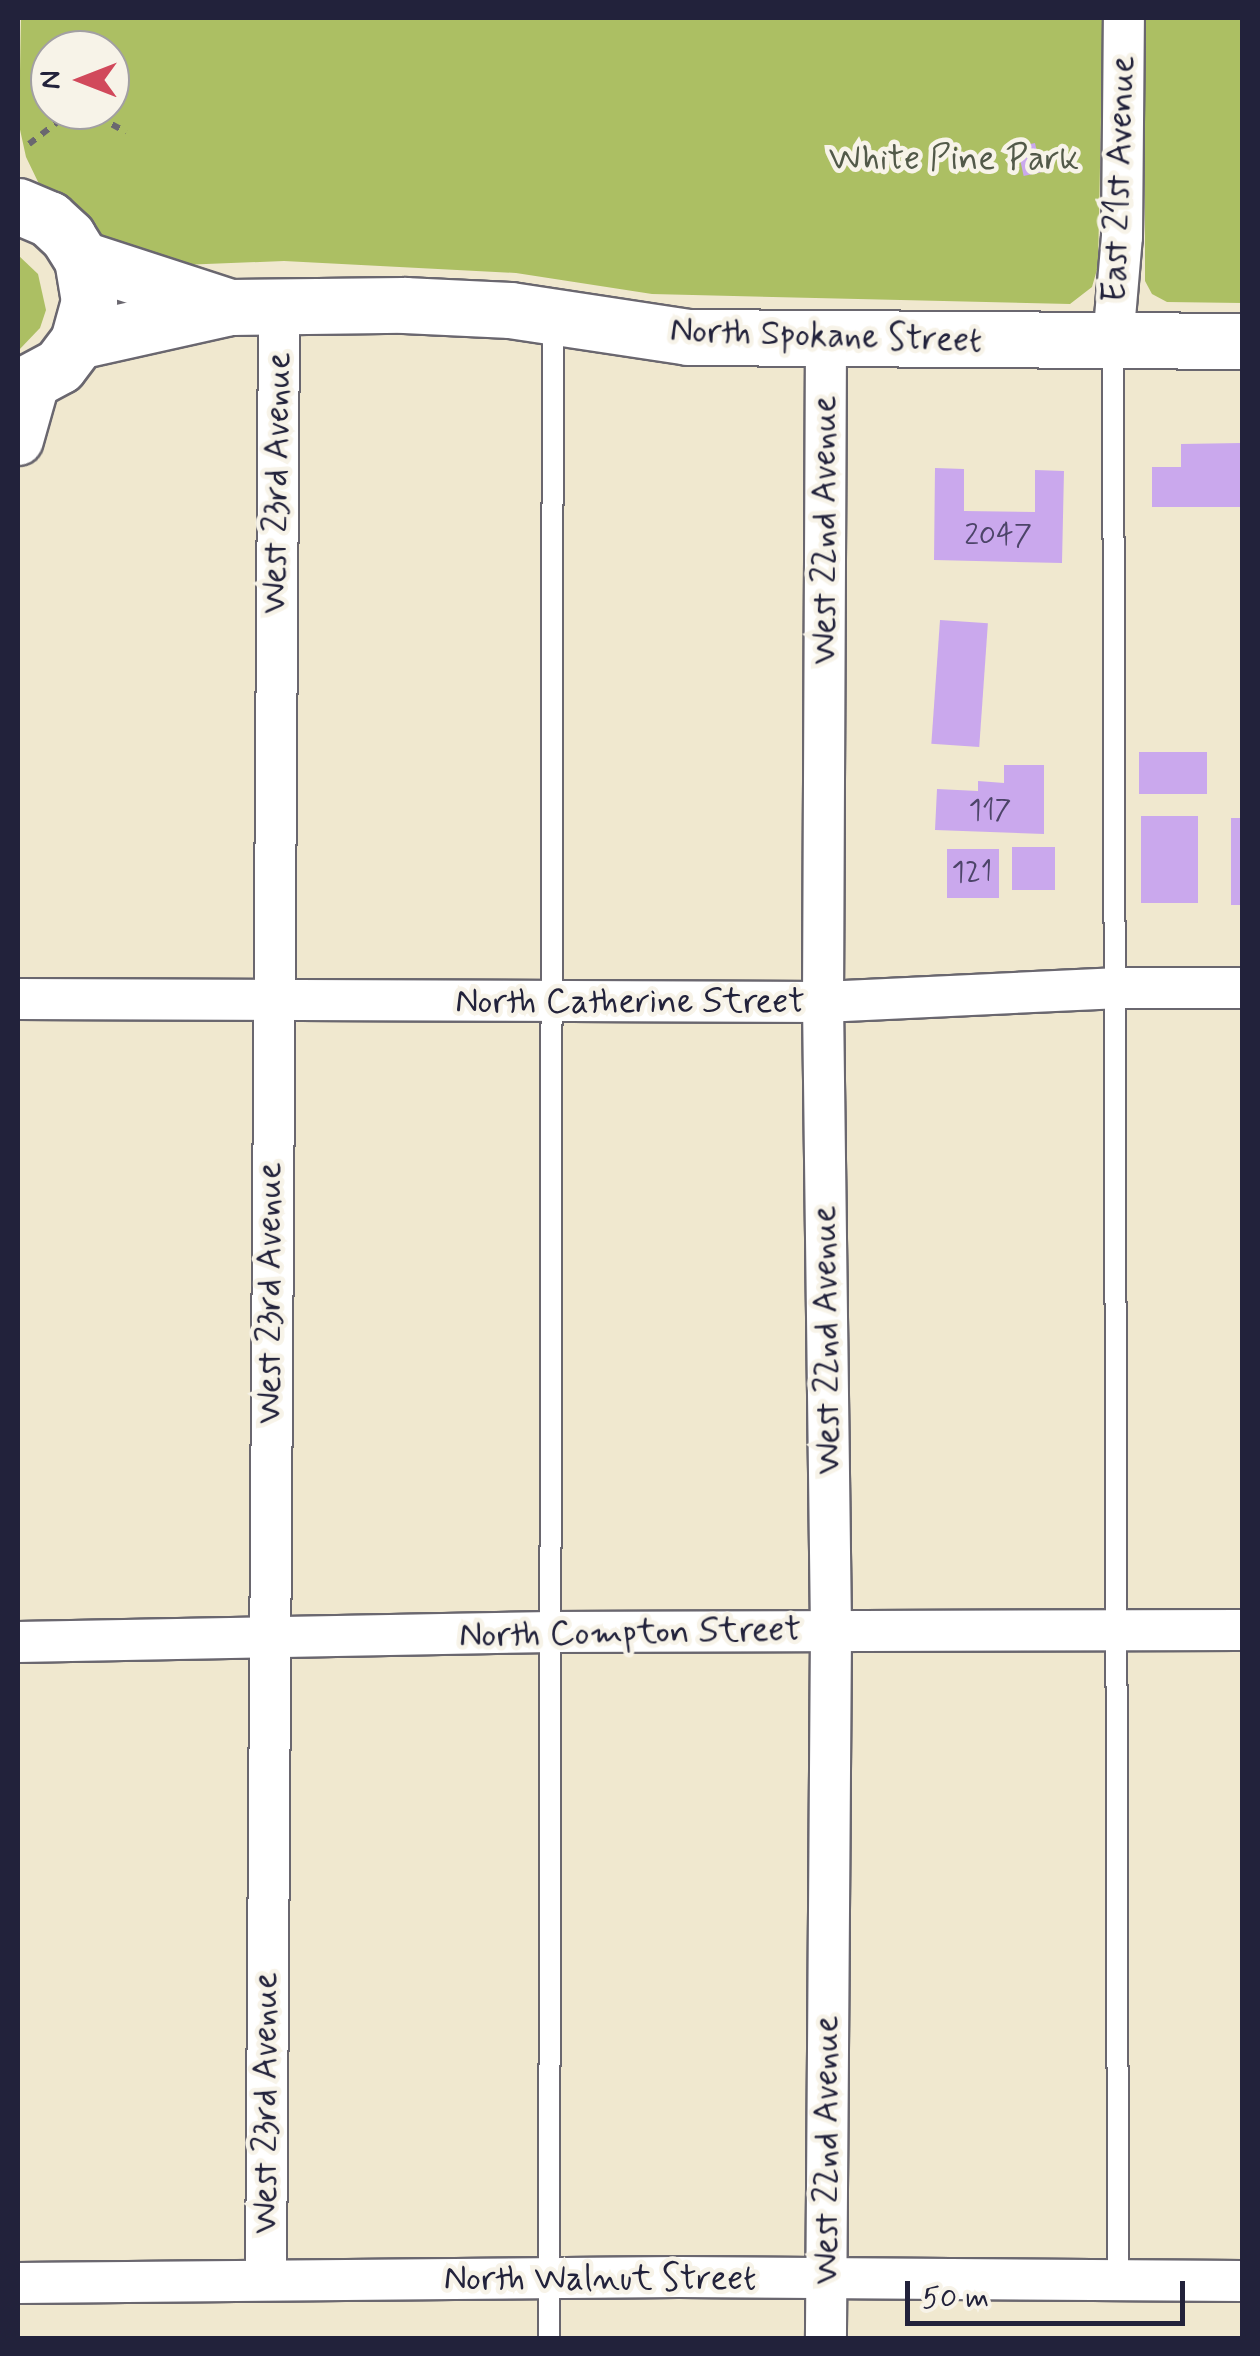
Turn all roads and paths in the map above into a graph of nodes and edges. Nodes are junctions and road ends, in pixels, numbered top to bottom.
1 (1124, 18) edge
2 (126, 132) dead end
3 (23, 158) edge
4 (49, 228) edge
5 (255, 306) junction
6 (554, 316) junction
7 (78, 341) junction
8 (826, 341) junction
9 (1113, 341) junction
10 (1242, 342) edge
11 (26, 385) edge
12 (18, 440) edge
13 (1115, 988) junction
14 (1242, 988) edge
15 (18, 999) edge
16 (272, 1000) junction
17 (548, 1002) junction
18 (823, 1002) junction
19 (1115, 1630) junction
20 (1242, 1630) edge
21 (831, 1631) junction
22 (552, 1632) junction
23 (270, 1640) junction
24 (18, 1642) edge
25 (549, 2278) junction
26 (266, 2280) junction
27 (826, 2280) junction
28 (1118, 2281) junction
29 (1242, 2281) edge
30 (18, 2283) edge
31 (549, 2338) edge
32 (826, 2338) edge

1 - 9 street, East 21st Avenue
2 - 3 path
3 - 4 main road
4 - 5 main road, North Spokane Street
4 - 7 main road
5 - 6 main road, North Spokane Street
5 - 7 main road, North Spokane Street
5 - 16 street, West 23rd Avenue
6 - 8 main road, North Spokane Street
6 - 17 lane
7 - 11 main road
8 - 9 main road, North Spokane Street
8 - 18 street, West 22nd Avenue
9 - 10 main road, North Spokane Street
9 - 13 lane
11 - 12 street
13 - 14 street, North Catherine Street
13 - 18 street, North Catherine Street
13 - 19 lane
15 - 16 street, North Catherine Street
16 - 17 street, North Catherine Street
16 - 23 street, West 23rd Avenue
17 - 18 street, North Catherine Street
17 - 22 lane
18 - 21 street, West 22nd Avenue
19 - 20 street, North Compton Street
19 - 21 street, North Compton Street
19 - 28 lane
21 - 22 street, North Compton Street
21 - 27 street, West 22nd Avenue
22 - 23 street, North Compton Street
22 - 25 lane
23 - 24 street, North Compton Street
23 - 26 street, West 23rd Avenue
25 - 26 street, North Walnut Street
25 - 27 street, North Walnut Street
25 - 31 lane
26 - 30 street, North Walnut Street
27 - 28 street, North Walnut Street
27 - 32 street, West 22nd Avenue
28 - 29 street, North Walnut Street

